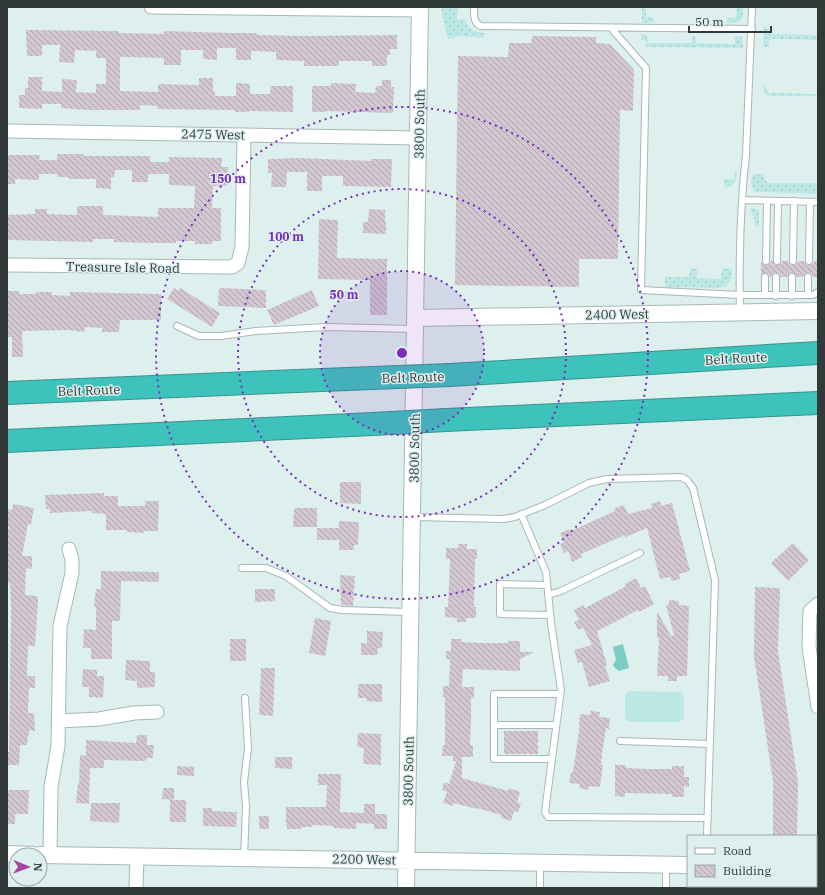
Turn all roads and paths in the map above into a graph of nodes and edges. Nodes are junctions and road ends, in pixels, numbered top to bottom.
1 (151, 7) edge
2 (474, 7) edge
3 (752, 7) edge
4 (420, 9) edge
5 (611, 28) junction
6 (752, 29) junction
7 (7, 131) edge
8 (244, 135) junction
9 (419, 138) junction
10 (742, 200) junction
11 (767, 201) junction
12 (778, 201) junction
13 (794, 201) junction
14 (810, 202) junction
15 (818, 202) edge
16 (766, 261) dead end
17 (777, 261) dead end
18 (793, 261) dead end
19 (809, 261) dead end
20 (7, 265) edge
21 (765, 277) dead end
22 (776, 277) dead end
23 (792, 277) dead end
24 (808, 277) dead end
25 (818, 292) edge
26 (740, 295) junction
27 (808, 295) junction
28 (765, 296) junction
29 (776, 296) junction
30 (792, 296) junction
31 (818, 311) edge
32 (740, 312) junction
33 (416, 324) junction
34 (177, 326) dead end
35 (818, 353) edge
36 (7, 393) edge
37 (818, 403) edge
38 (7, 441) edge
39 (521, 514) junction
40 (413, 517) junction
41 (69, 549) dead end
42 (640, 553) dead end
43 (242, 568) dead end
44 (547, 585) junction
45 (548, 595) junction
46 (818, 604) edge
47 (411, 612) junction
48 (550, 615) junction
49 (560, 694) junction
50 (245, 698) dead end
51 (818, 707) edge
52 (157, 712) dead end
53 (59, 721) junction
54 (494, 725) junction
55 (556, 725) junction
56 (620, 742) dead end
57 (709, 744) junction
58 (552, 759) junction
59 (708, 818) junction
60 (707, 835) edge
61 (42, 847) edge
62 (48, 855) edge
63 (137, 857) junction
64 (244, 858) junction
65 (407, 860) junction
66 (540, 863) junction
67 (666, 865) junction
68 (687, 866) edge
69 (136, 888) edge
70 (406, 888) edge
71 (540, 888) edge
72 (666, 888) edge

1 - 4 street
2 - 5 lane
3 - 6 lane
4 - 9 street, 3800 South
5 - 6 lane
5 - 26 lane
6 - 10 lane
7 - 8 street, 2475 West
8 - 9 street, 2475 West
8 - 20 street, Treasure Isle Road
9 - 33 street, 3800 South
10 - 11 lane
10 - 26 lane
11 - 12 lane
11 - 16 lane
12 - 13 lane
12 - 17 lane
13 - 14 lane
13 - 18 lane
14 - 15 lane
14 - 19 lane
21 - 28 lane
22 - 29 lane
23 - 30 lane
24 - 27 lane
25 - 27 lane
26 - 28 lane
26 - 32 lane
27 - 30 lane
28 - 29 lane
29 - 30 lane
31 - 32 street, 2400 West
32 - 33 street, 2400 West
33 - 34 lane
33 - 40 street, 3800 South
35 - 36 highway, Belt Route, bridge
37 - 38 highway, bridge
39 - 40 lane
39 - 44 lane
39 - 57 lane
40 - 47 street, 3800 South
41 - 53 street
42 - 45 lane
43 - 47 lane
44 - 45 lane
44 - 48 lane
45 - 48 lane
46 - 51 street
47 - 65 street, 3800 South
48 - 49 lane
49 - 54 lane
49 - 55 lane
50 - 64 lane
52 - 53 street
53 - 61 street
54 - 55 lane
54 - 58 lane
55 - 58 lane
56 - 57 lane
57 - 59 lane
58 - 59 lane
59 - 60 lane
62 - 63 street, 2200 West
63 - 64 street, 2200 West
63 - 69 street
64 - 65 street, 2200 West
65 - 66 street, 2200 West
65 - 70 street, 3800 South
66 - 67 street, 2200 West
66 - 71 lane
67 - 68 street, 2200 West
67 - 72 lane

